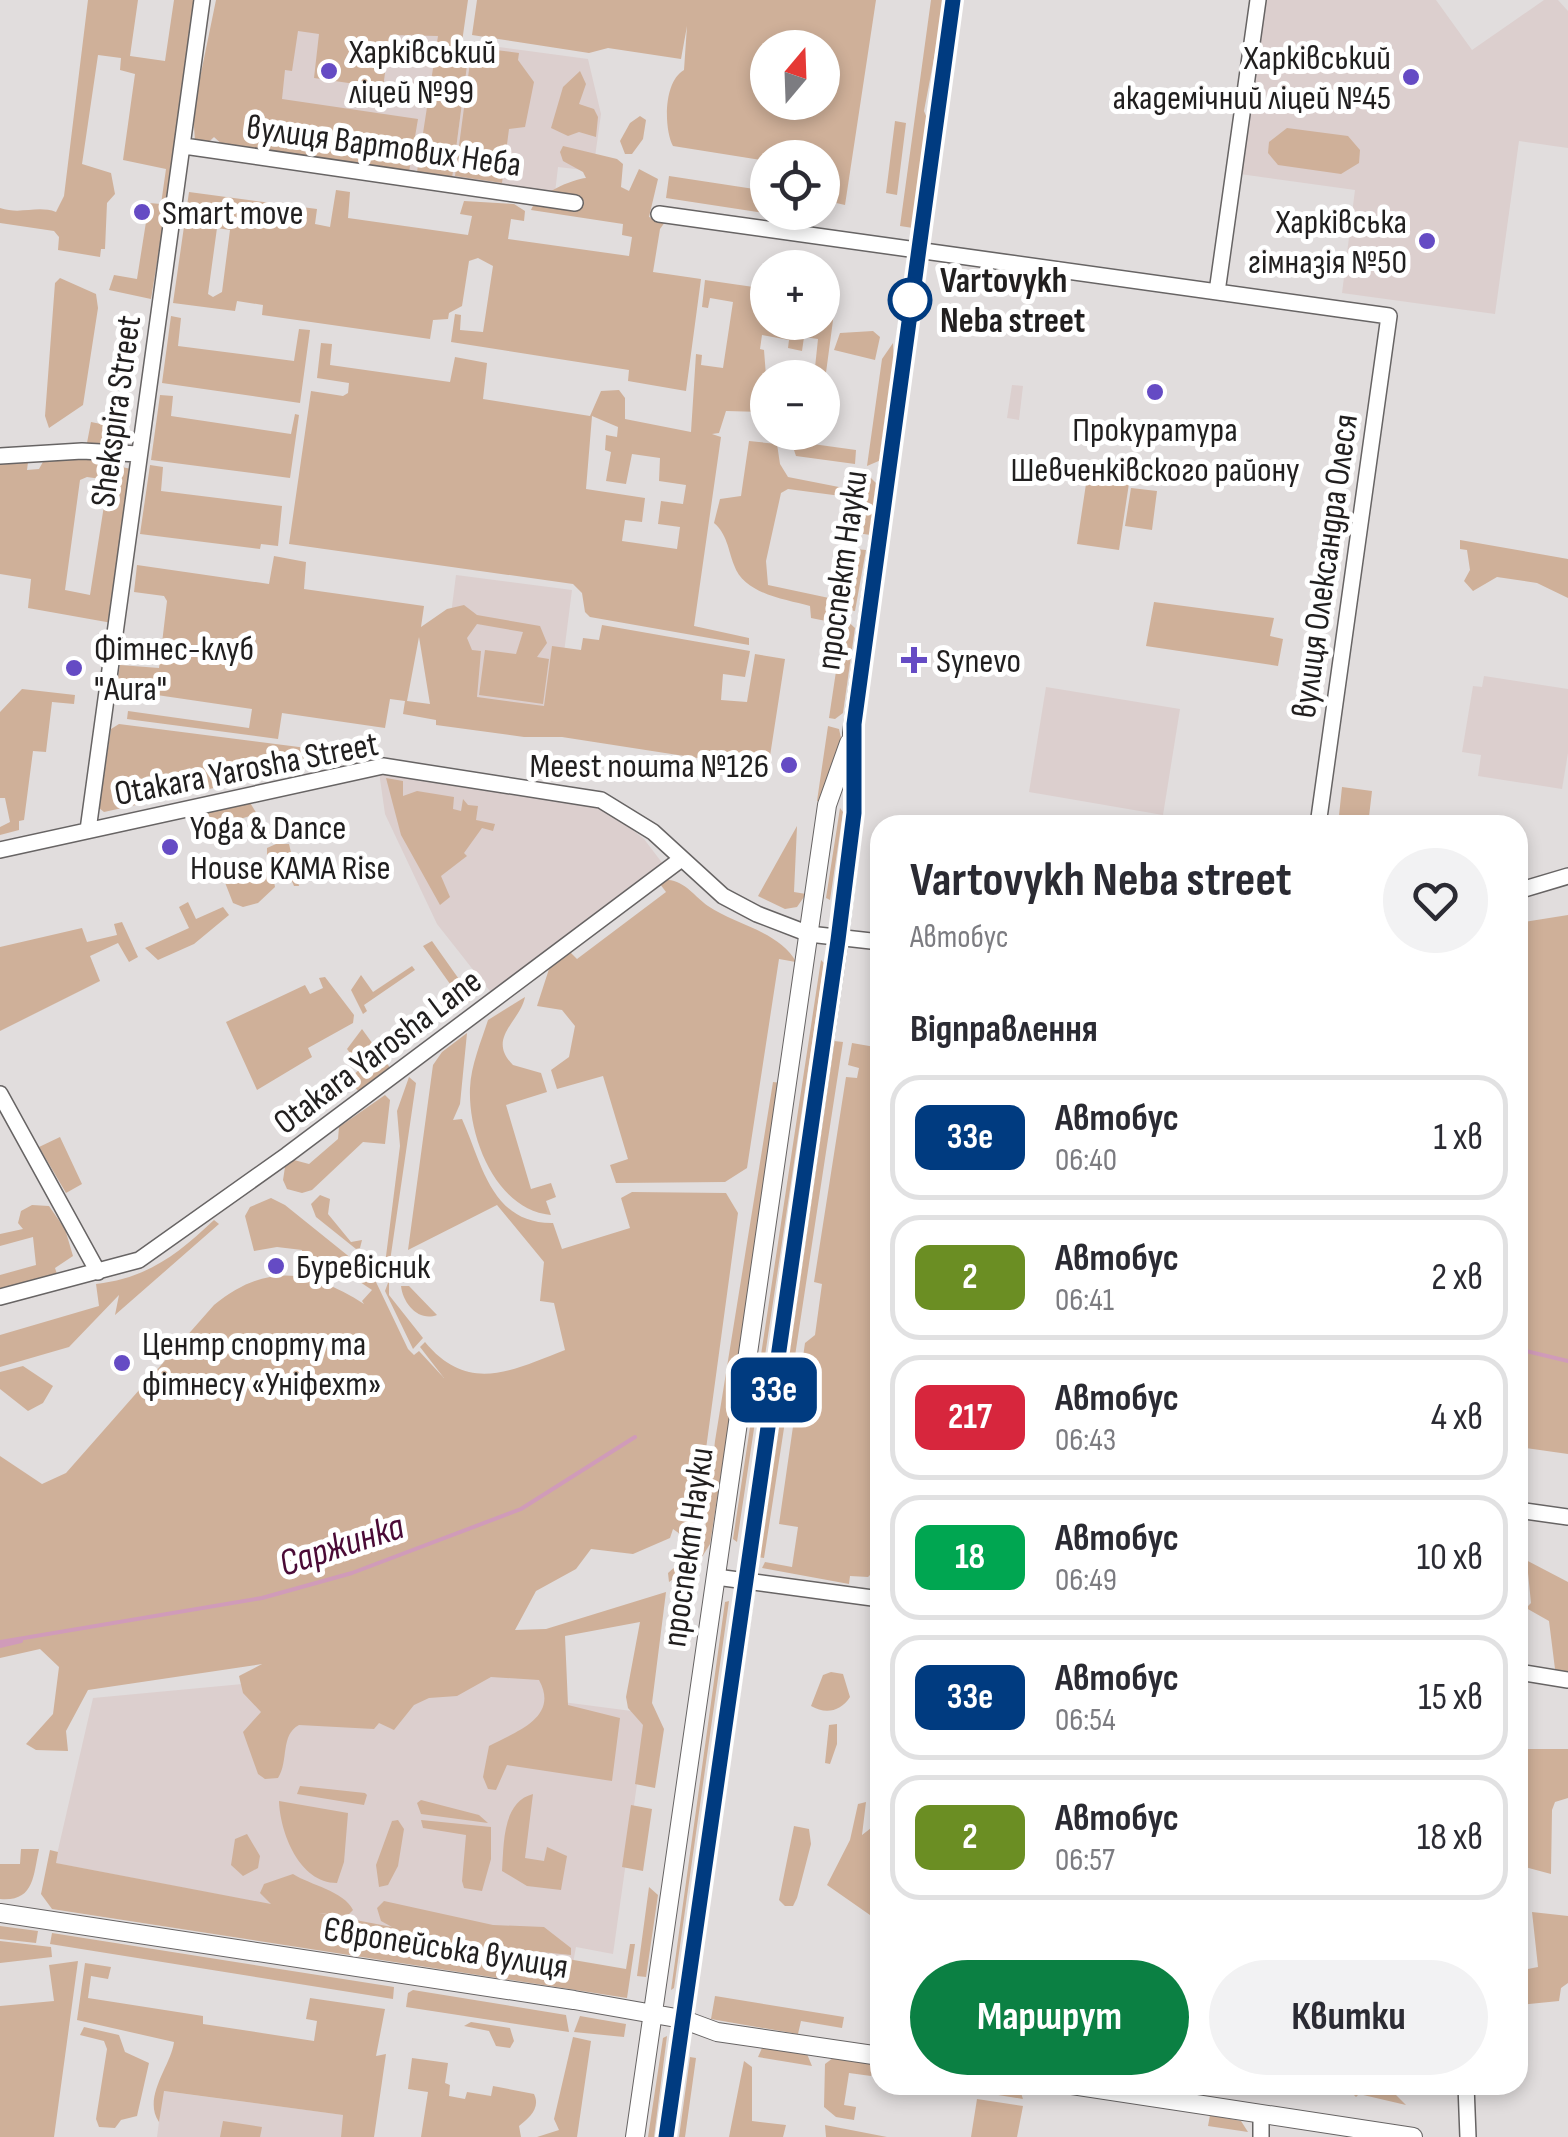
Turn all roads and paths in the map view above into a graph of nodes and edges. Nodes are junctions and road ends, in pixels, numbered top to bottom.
1 (202, 0) edge
2 (953, 0) edge
3 (1258, 0) edge
4 (184, 146) junction
5 (576, 203) dead end
6 (659, 214) dead end
7 (917, 250) junction
8 (1217, 292) junction
9 (138, 454) junction
10 (0, 456) edge
11 (852, 733) junction
12 (1319, 815) edge
13 (88, 830) junction
14 (0, 850) edge
15 (680, 860) junction
16 (1568, 876) edge
17 (1528, 887) edge
18 (809, 934) junction
19 (838, 940) junction
20 (870, 942) edge
21 (0, 1094) edge
22 (98, 1272) junction
23 (0, 1297) edge
24 (1528, 1512) edge
25 (1568, 1518) edge
26 (716, 1578) junction
27 (746, 1582) junction
28 (870, 1597) edge
29 (1528, 1674) edge
30 (1568, 1680) edge
31 (0, 1913) edge
32 (652, 2014) junction
33 (682, 2020) junction
34 (870, 2055) edge
35 (1137, 2095) edge
36 (1466, 2095) edge
37 (1261, 2114) junction
38 (635, 2137) edge
39 (666, 2137) edge
40 (1261, 2137) edge
41 (1413, 2137) edge
42 (1468, 2137) edge

1 - 4 street, Shekspira Street
2 - 7 main road, проспект Науки
3 - 8 street
4 - 5 street, вулиця Вартових Неба
4 - 9 street, Shekspira Street
6 - 7 street
7 - 8 street
7 - 11 main road, проспект Науки
8 - 12 street, вулиця Олександра Олеся
9 - 10 street
9 - 13 street, Shekspira Street
11 - 18 main road, проспект Науки
11 - 19 main road, проспект Науки
13 - 14 street, Otakara Yarosha Street
13 - 15 street, Otakara Yarosha Street
15 - 18 street, Otakara Yarosha Street
15 - 22 street, Otakara Yarosha Lane
16 - 17 street
18 - 19 street, Otakara Yarosha Street
18 - 26 main road, проспект Науки
19 - 20 street, Otakara Yarosha Street
19 - 27 main road, проспект Науки
21 - 22 street
22 - 23 street, Otakara Yarosha Lane
24 - 25 street
26 - 27 street
26 - 32 main road, проспект Науки
27 - 28 street
27 - 33 main road, проспект Науки
29 - 30 street
31 - 32 main road, Європейська вулиця
32 - 33 main road, Європейська вулиця
32 - 38 main road, проспект Науки
33 - 34 main road, Європейська вулиця
33 - 39 main road, проспект Науки
35 - 37 main road
36 - 42 street
37 - 40 street
37 - 41 main road

